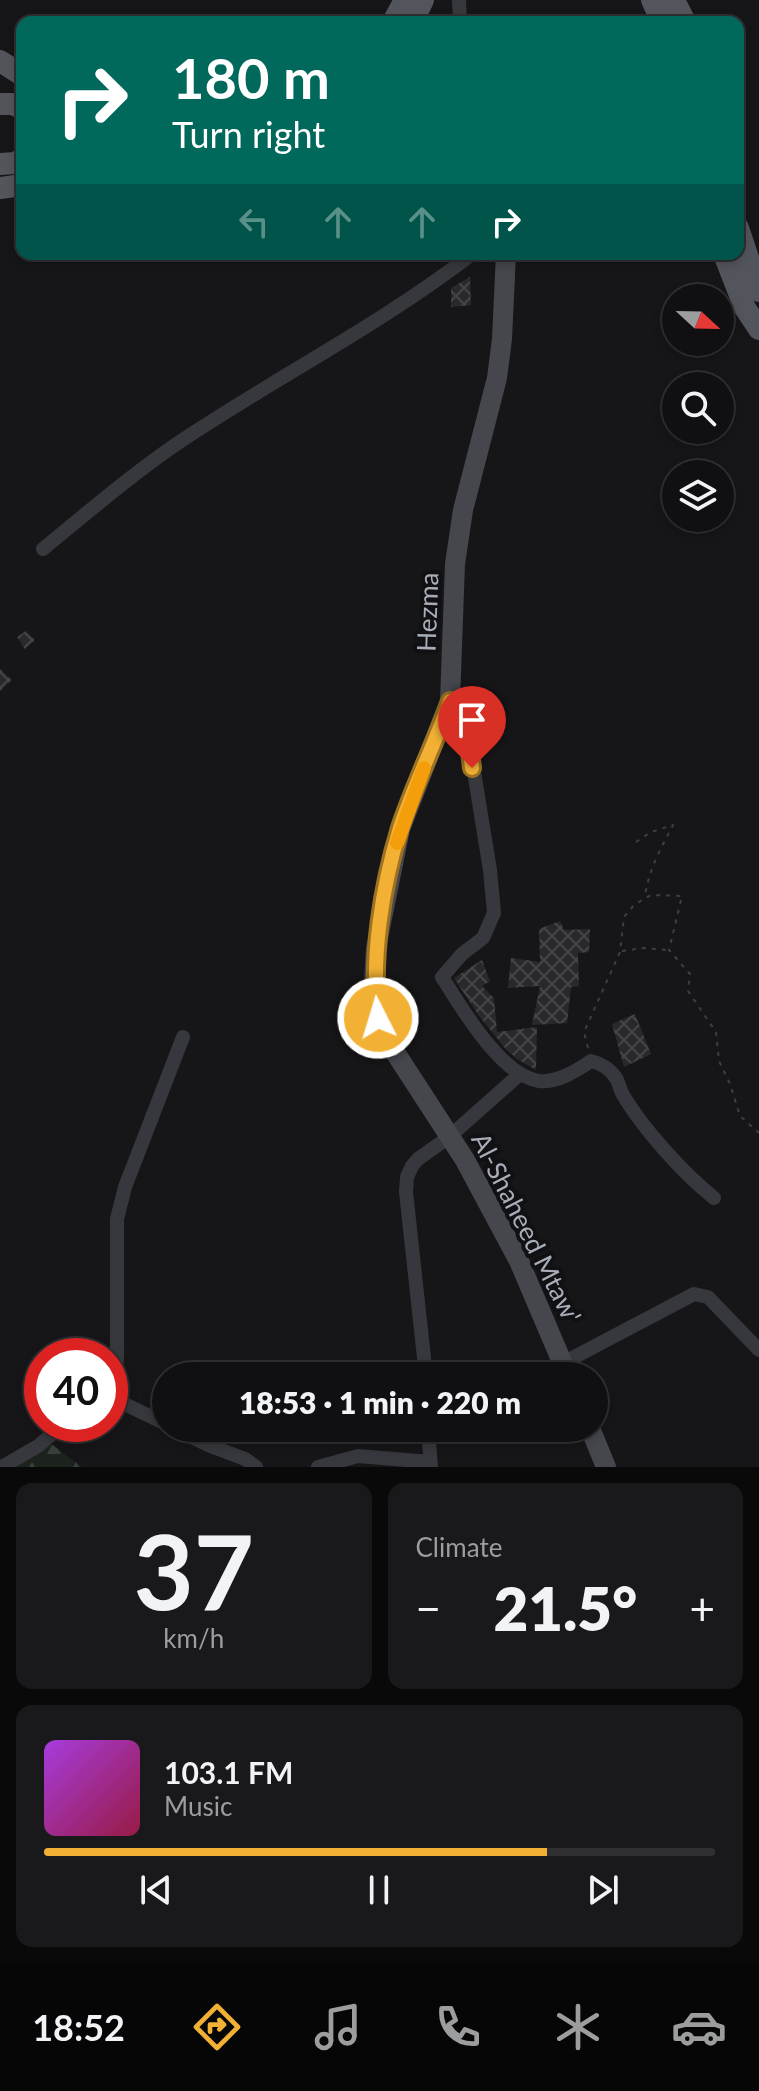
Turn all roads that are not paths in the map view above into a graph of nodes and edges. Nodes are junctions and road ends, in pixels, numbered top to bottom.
1 (744, 246) edge
2 (464, 260) edge
3 (506, 260) edge
4 (726, 260) edge
5 (759, 291) edge
6 (759, 329) edge
7 (43, 549) dead end
8 (450, 701) junction
9 (183, 1037) dead end
10 (519, 1075) junction
11 (449, 1137) junction
12 (714, 1198) dead end
13 (117, 1338) edge
14 (759, 1350) edge
15 (424, 1362) edge
16 (563, 1362) edge
17 (578, 1362) edge
18 (128, 1406) edge
19 (152, 1417) edge
20 (43, 1442) edge
21 (202, 1442) edge
22 (429, 1442) edge
23 (596, 1442) edge
24 (430, 1464) edge
25 (2, 1467) edge
26 (256, 1467) edge
27 (318, 1467) edge
28 (606, 1467) edge

1 - 5 main road
2 - 7 street
3 - 8 street, Hezma
4 - 6 main road
8 - 10 street
8 - 11 street, Hezma
9 - 13 street
10 - 11 street, Al-Shaheed Mtaw'
10 - 12 street
11 - 15 street
11 - 16 street, Al-Shaheed Mtaw'
14 - 17 street
18 - 19 street
20 - 25 street
21 - 26 street
22 - 24 street
23 - 28 street
24 - 27 street

